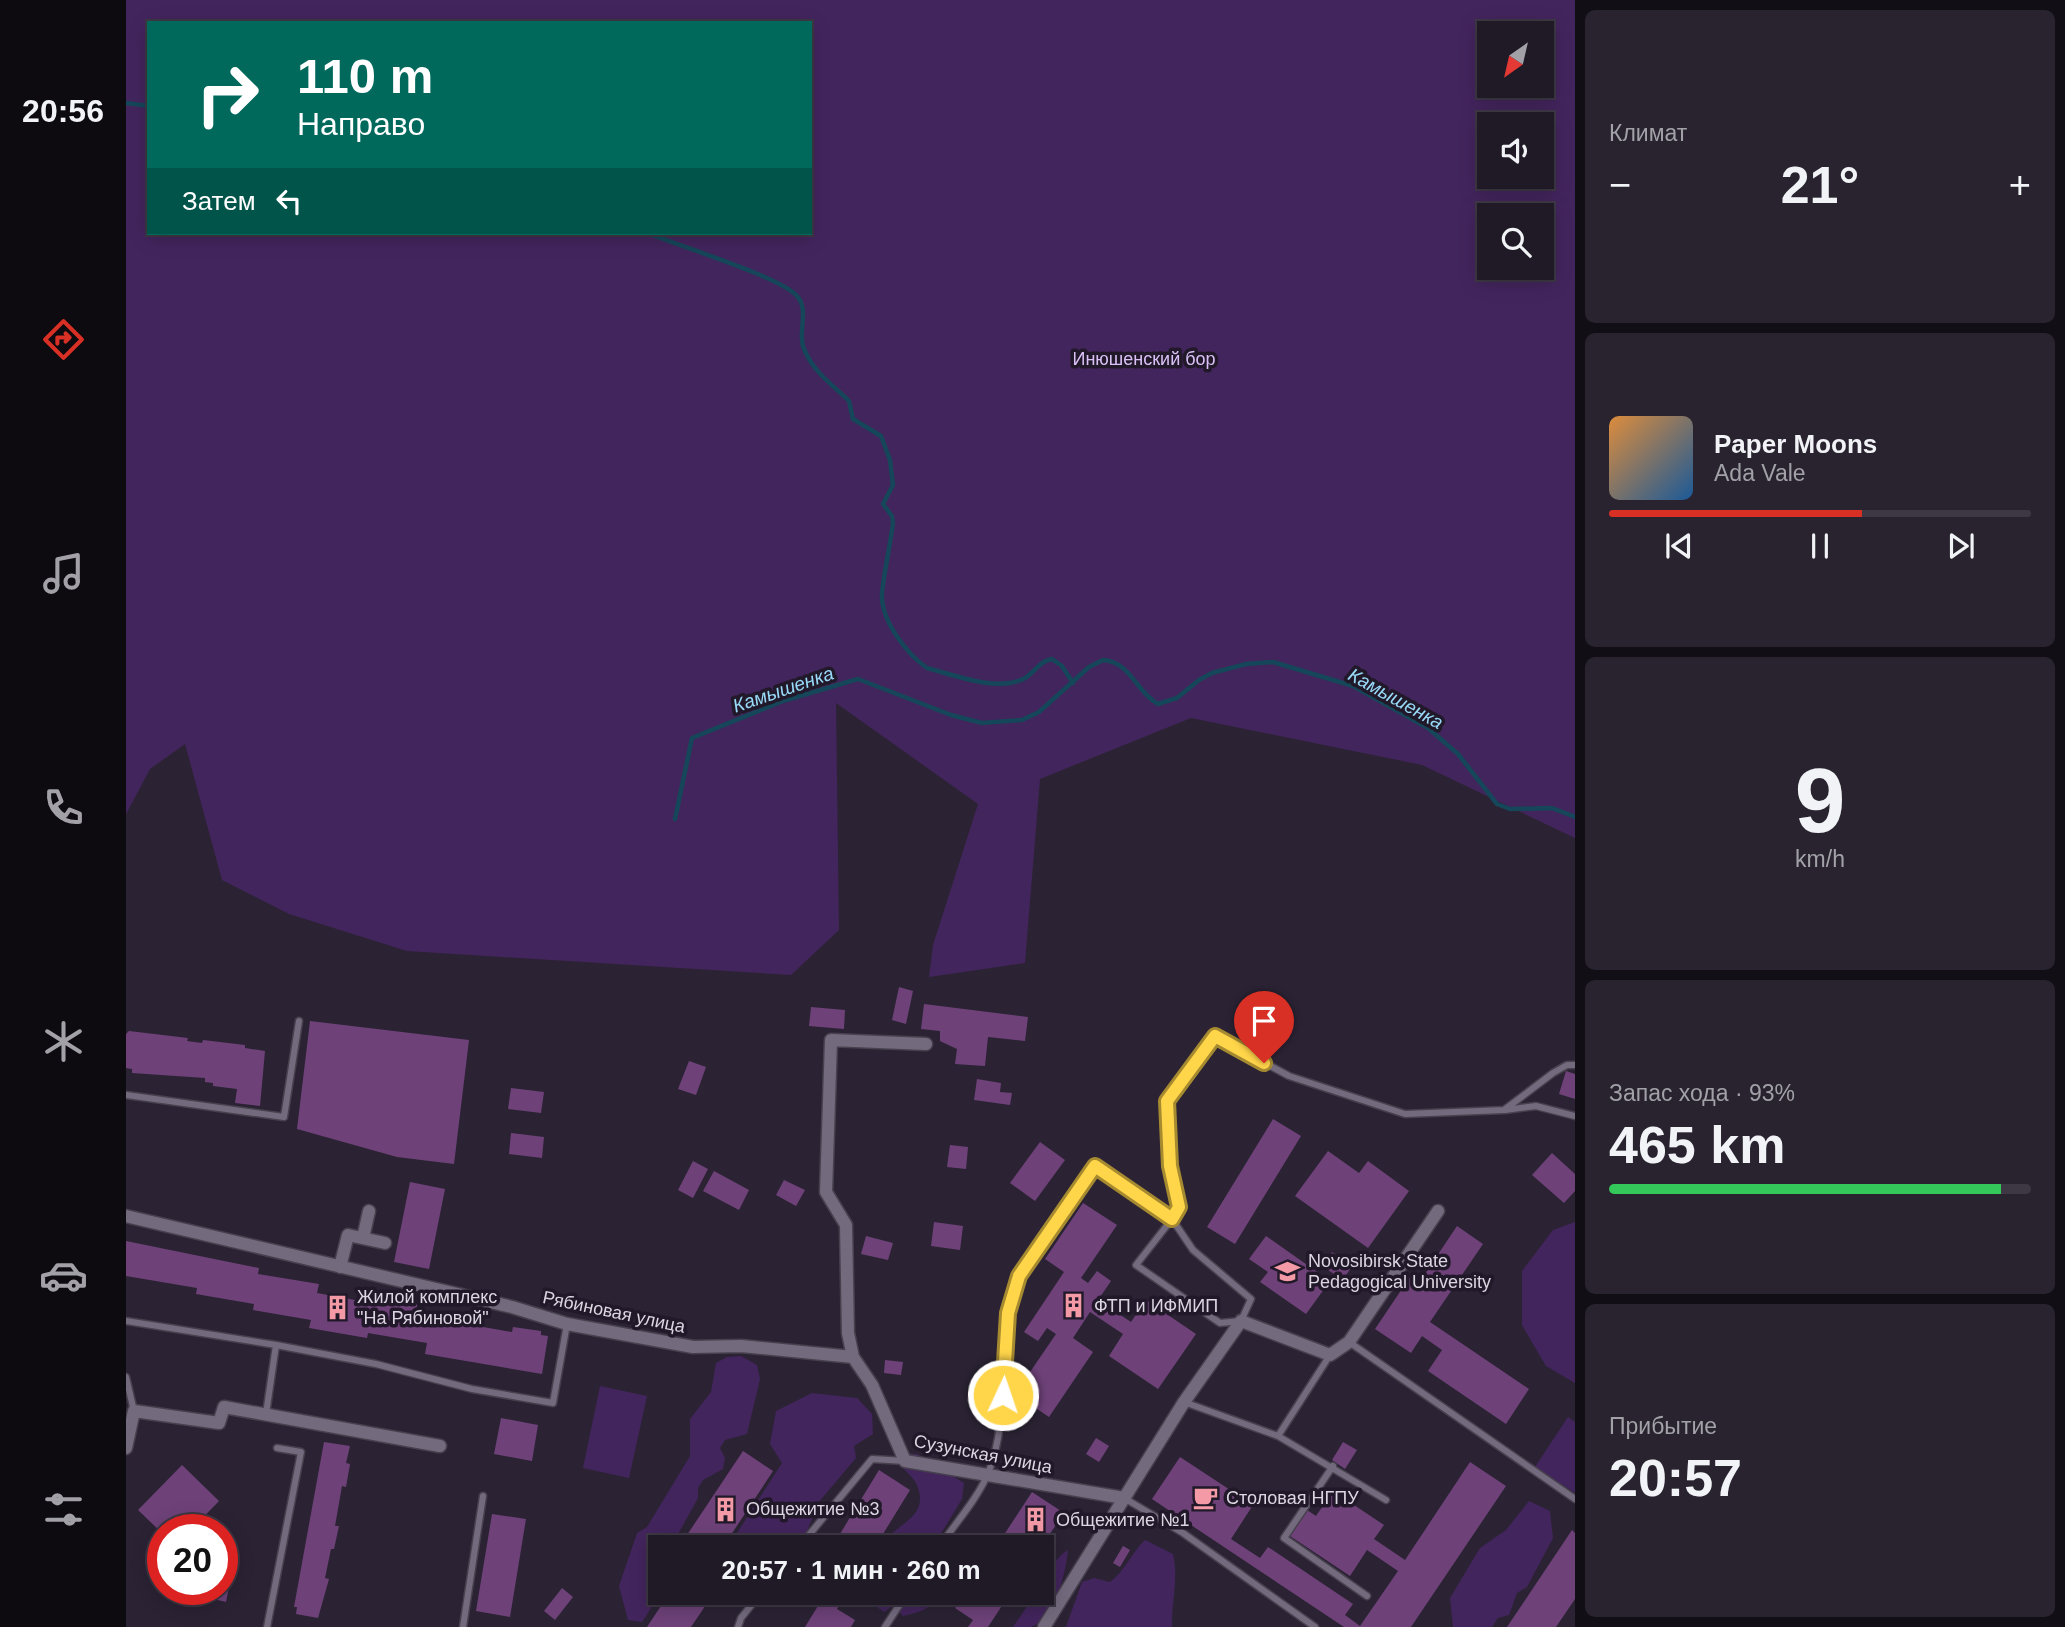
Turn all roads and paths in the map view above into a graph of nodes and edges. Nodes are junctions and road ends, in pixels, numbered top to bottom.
1 (299, 1021) dead end
2 (926, 1044) dead end
3 (1575, 1065) edge
4 (126, 1095) edge
5 (1504, 1111) junction
6 (1575, 1116) edge
7 (369, 1211) dead end
8 (1438, 1211) dead end
9 (126, 1216) edge
10 (1172, 1219) junction
11 (363, 1238) junction
12 (385, 1243) dead end
13 (340, 1267) junction
14 (126, 1321) edge
15 (1241, 1321) junction
16 (566, 1324) junction
17 (1349, 1342) junction
18 (276, 1345) junction
19 (1330, 1355) junction
20 (853, 1357) junction
21 (126, 1377) edge
22 (1184, 1402) junction
23 (134, 1411) junction
24 (266, 1414) junction
25 (1278, 1436) junction
26 (440, 1446) dead end
27 (126, 1448) edge
28 (277, 1448) dead end
29 (905, 1461) junction
30 (1333, 1466) junction
31 (989, 1473) junction
32 (483, 1496) dead end
33 (1124, 1498) junction
34 (1575, 1499) edge
35 (1386, 1500) dead end
36 (809, 1535) edge
37 (947, 1535) edge
38 (1367, 1597) dead end
39 (752, 1605) edge
40 (899, 1605) edge
41 (267, 1627) edge
42 (463, 1627) edge
43 (738, 1627) edge
44 (885, 1627) edge
45 (1044, 1627) edge
46 (1315, 1627) edge

1 - 4 lane
2 - 20 street, Сузунская улица
3 - 5 lane
5 - 6 lane
5 - 10 lane
7 - 11 street
8 - 17 street
9 - 13 street, Рябиновая улица
10 - 15 lane
10 - 15 lane
10 - 31 lane
11 - 12 street
11 - 13 street
13 - 16 street, Рябиновая улица
14 - 18 lane
15 - 19 street
15 - 22 street
16 - 18 lane
16 - 20 street, Рябиновая улица
17 - 19 street
17 - 34 lane
18 - 24 lane
19 - 25 lane
20 - 29 street, Сузунская улица
21 - 23 lane
22 - 25 lane
22 - 33 street
23 - 24 street
23 - 27 street
24 - 26 street
25 - 30 lane
28 - 41 lane
29 - 31 street, Сузунская улица
29 - 36 lane
30 - 35 lane
30 - 38 lane
31 - 33 street, Сузунская улица
31 - 37 lane
32 - 42 lane
33 - 45 street
33 - 46 lane
39 - 43 lane
40 - 44 lane

